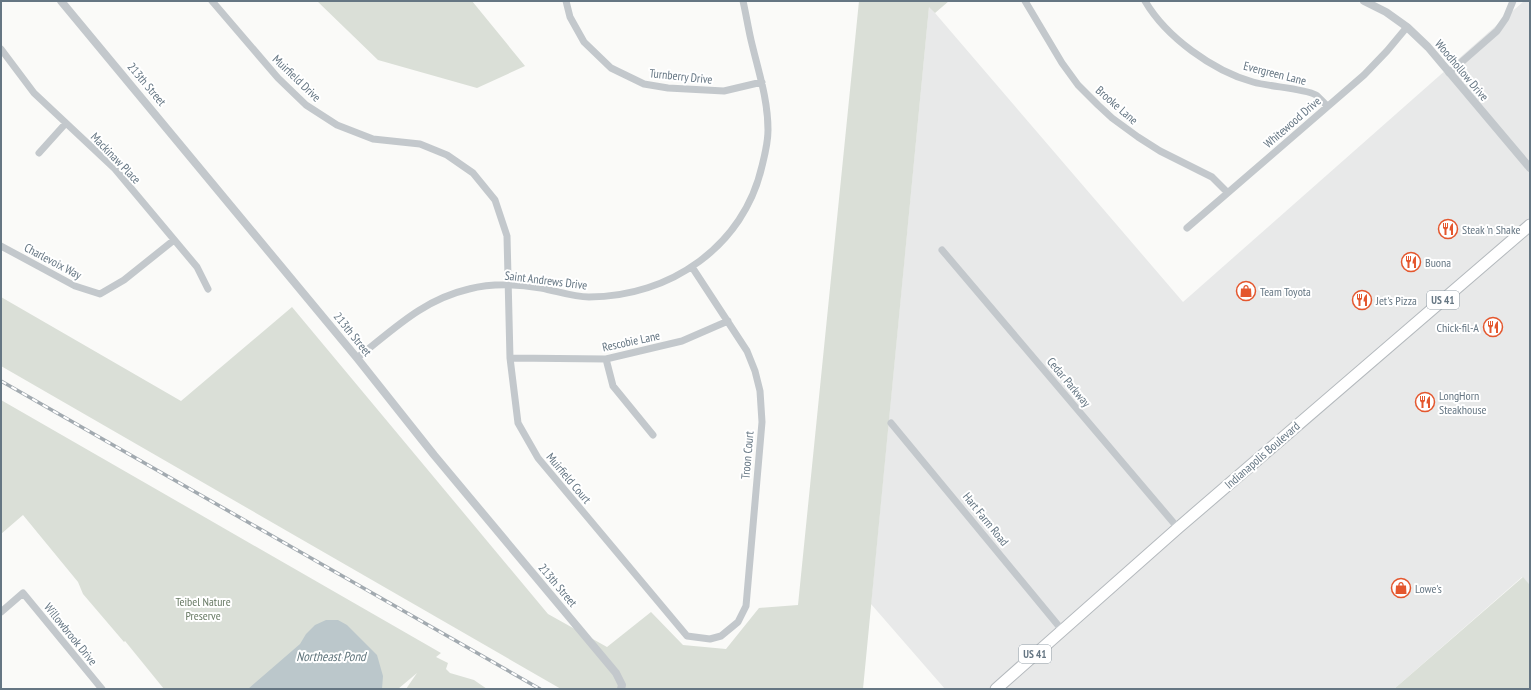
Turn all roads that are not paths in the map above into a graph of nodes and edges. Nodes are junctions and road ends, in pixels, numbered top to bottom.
1 (61, 1) edge
2 (212, 1) edge
3 (566, 1) edge
4 (743, 1) edge
5 (1035, 1) edge
6 (1145, 1) edge
7 (1364, 1) edge
8 (1513, 1) edge
9 (1027, 4) edge
10 (1407, 28) junction
11 (1, 49) edge
12 (1449, 73) junction
13 (762, 82) junction
14 (1327, 106) junction
15 (66, 123) junction
16 (39, 153) dead end
17 (1530, 168) edge
18 (1227, 192) junction
19 (1530, 225) edge
20 (1187, 228) dead end
21 (174, 240) junction
22 (1, 246) edge
23 (942, 250) dead end
24 (692, 267) junction
25 (509, 285) junction
26 (208, 289) dead end
27 (728, 321) junction
28 (357, 358) junction
29 (510, 358) junction
30 (606, 359) junction
31 (891, 423) dead end
32 (653, 435) dead end
33 (1178, 528) junction
34 (1, 612) edge
35 (1062, 630) junction
36 (704, 638) joint
37 (622, 687) edge
38 (102, 689) edge
39 (996, 689) edge

1 - 28 street, 213th Street
2 - 25 street, Muirfield Drive
3 - 13 street, Turnberry Drive
4 - 13 street, Saint Andrews Drive
5 - 9 street
6 - 14 street, Evergreen Lane
7 - 10 street, Woodhollow Drive
8 - 12 street
9 - 18 street, Brooke Lane
10 - 12 street, Woodhollow Drive
10 - 14 street, Whitewood Drive
11 - 15 street, Mackinaw Place
12 - 17 street, Woodhollow Drive
13 - 24 street, Saint Andrews Drive
14 - 18 street, Whitewood Drive
15 - 16 street
15 - 21 street, Mackinaw Place
18 - 20 street, Whitewood Drive
19 - 33 highway, Indianapolis Boulevard / US 41
21 - 22 street, Charlevoix Way
21 - 26 street, Mackinaw Place
23 - 33 street, Cedar Parkway
24 - 25 street, Saint Andrews Drive
24 - 27 street, Troon Court
25 - 28 street, Saint Andrews Drive
25 - 29 street, Muirfield Court
27 - 30 street, Rescobie Lane
27 - 36 street, Troon Court
28 - 37 street, 213th Street
29 - 30 street, Rescobie Lane
29 - 36 street, Muirfield Court
30 - 32 street
31 - 35 street, Hart Farm Road
33 - 35 highway, Indianapolis Boulevard / US 41
34 - 38 street, Willowbrook Drive
35 - 39 highway, Indianapolis Boulevard / US 41

